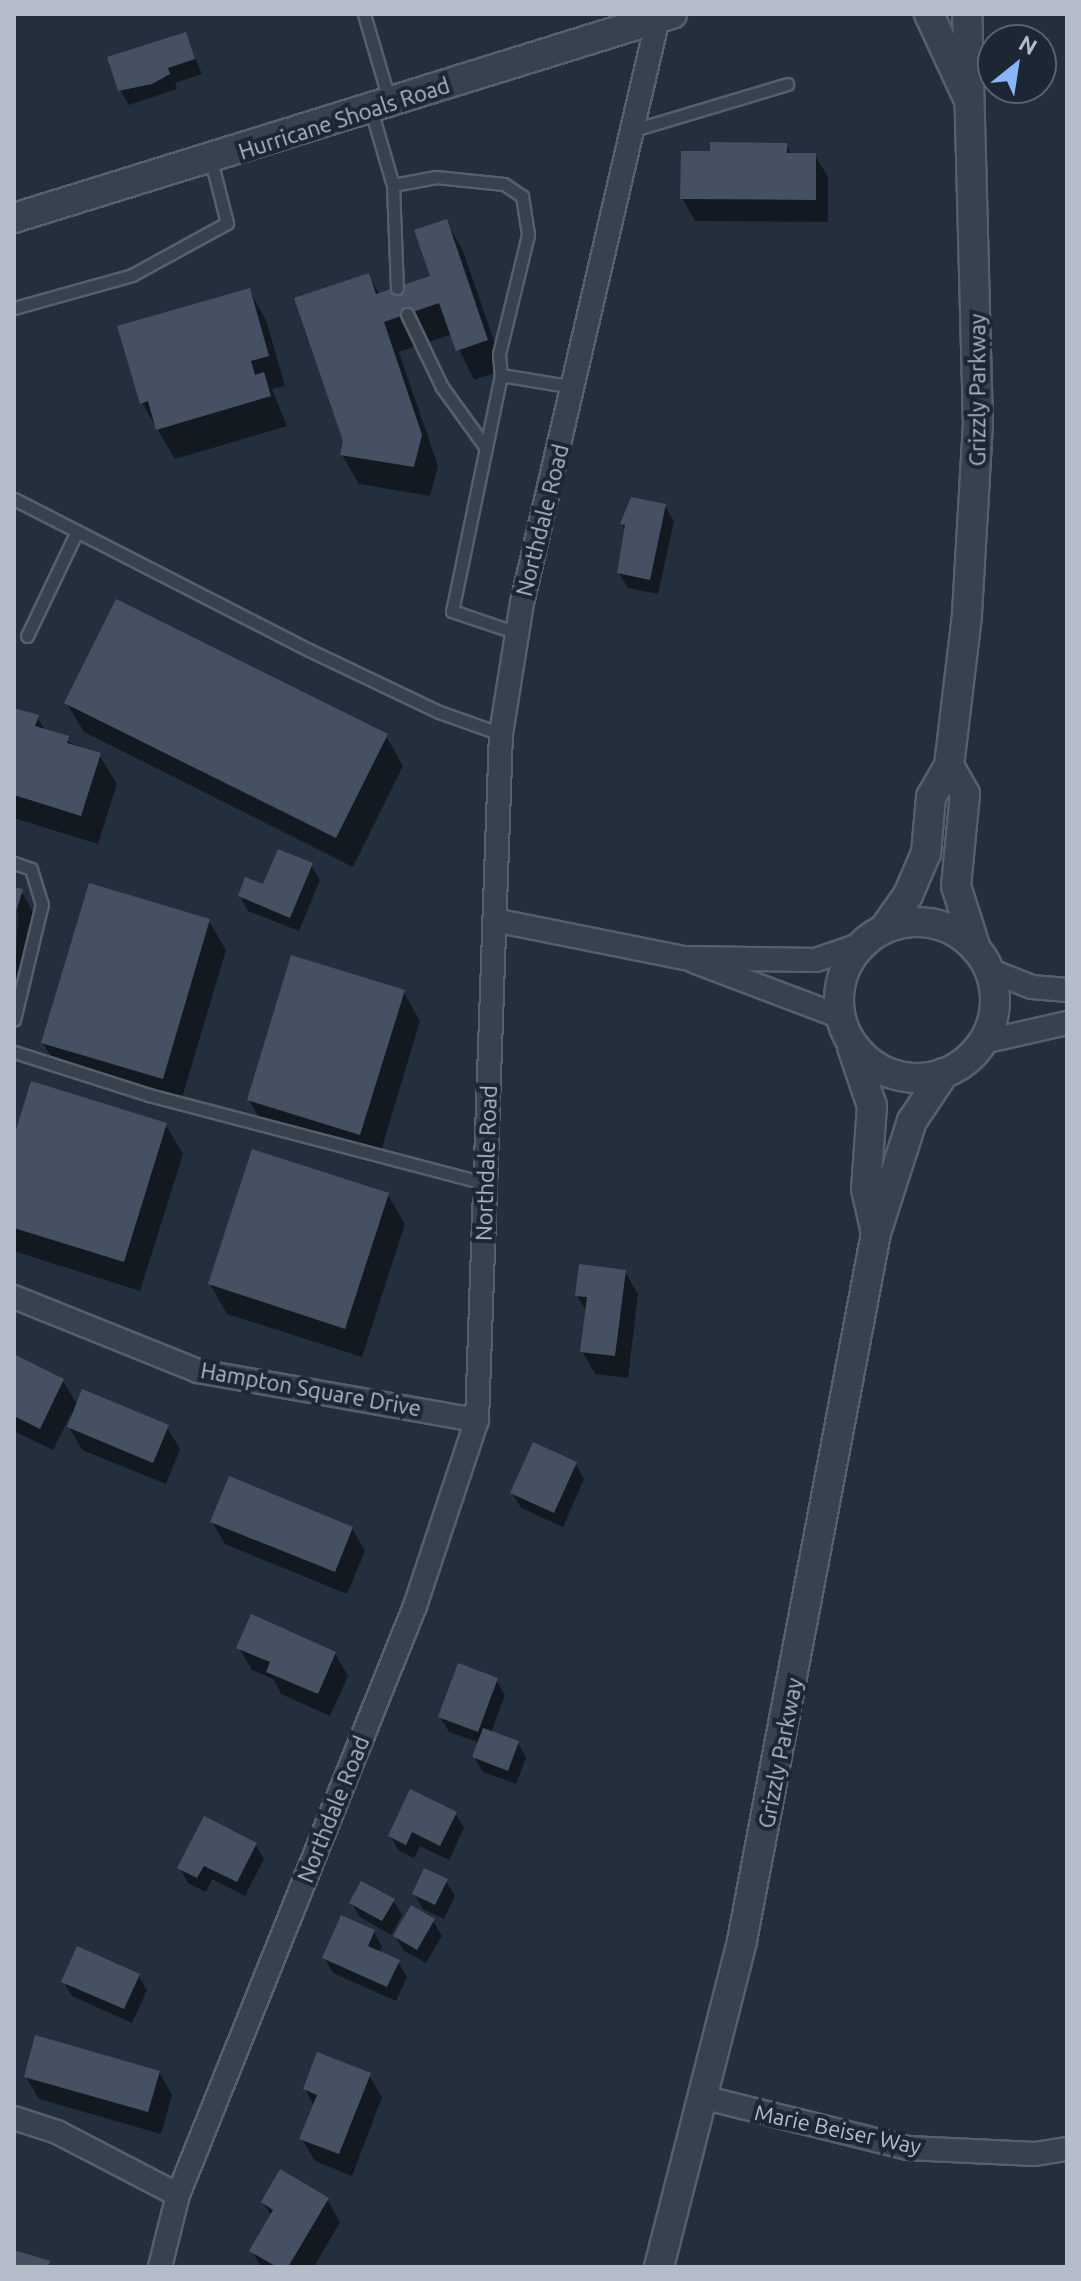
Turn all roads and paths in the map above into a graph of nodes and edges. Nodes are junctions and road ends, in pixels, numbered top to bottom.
1 (364, 14) edge
2 (929, 14) edge
3 (967, 14) edge
4 (665, 16) edge
5 (787, 84) dead end
6 (971, 104) junction
7 (380, 106) junction
8 (634, 130) junction
9 (211, 160) junction
10 (393, 185) junction
11 (14, 218) edge
12 (397, 288) dead end
13 (14, 308) edge
14 (407, 314) dead end
15 (501, 375) junction
16 (574, 387) junction
17 (486, 448) junction
18 (14, 499) edge
19 (77, 531) junction
20 (517, 633) junction
21 (27, 636) dead end
22 (501, 734) junction
23 (949, 766) junction
24 (14, 863) edge
25 (494, 920) junction
26 (873, 936) junction
27 (685, 958) junction
28 (982, 959) junction
29 (1067, 990) edge
30 (14, 1020) edge
31 (1067, 1023) edge
32 (846, 1029) junction
33 (983, 1042) junction
34 (14, 1052) edge
35 (944, 1073) junction
36 (484, 1183) junction
37 (876, 1233) junction
38 (14, 1297) edge
39 (477, 1420) junction
40 (706, 2098) junction
41 (14, 2118) edge
42 (1067, 2149) edge
43 (178, 2195) junction
44 (160, 2267) edge
45 (659, 2267) edge

1 - 7 lane
2 - 6 street
3 - 6 street, Grizzly Parkway
4 - 7 street, Hurricane Shoals Road
4 - 8 street, Northdale Road
5 - 8 lane
6 - 23 street, Grizzly Parkway
7 - 9 street, Hurricane Shoals Road
7 - 10 lane
8 - 16 street, Northdale Road
9 - 11 street, Hurricane Shoals Road
9 - 13 lane
10 - 12 lane
10 - 15 lane
14 - 17 lane
15 - 16 lane
15 - 17 lane
16 - 20 street, Northdale Road
17 - 20 lane
18 - 19 lane
19 - 21 lane
19 - 22 lane
20 - 22 street, Northdale Road
22 - 25 street, Northdale Road
23 - 26 street, Grizzly Parkway
23 - 28 street, Grizzly Parkway
24 - 30 lane
25 - 27 street
25 - 36 street, Northdale Road
26 - 27 street
26 - 28 street
26 - 32 street
27 - 32 street
28 - 29 street
28 - 33 street
31 - 33 street
32 - 35 street
32 - 37 street, Grizzly Parkway
33 - 35 street
34 - 36 lane
35 - 37 street, Grizzly Parkway
36 - 39 street, Northdale Road
37 - 40 street, Grizzly Parkway
38 - 39 street, Hampton Square Drive
39 - 43 street, Northdale Road
40 - 42 street, Marie Beiser Way
40 - 45 street, Grizzly Parkway
41 - 43 street
43 - 44 street, Northdale Road

